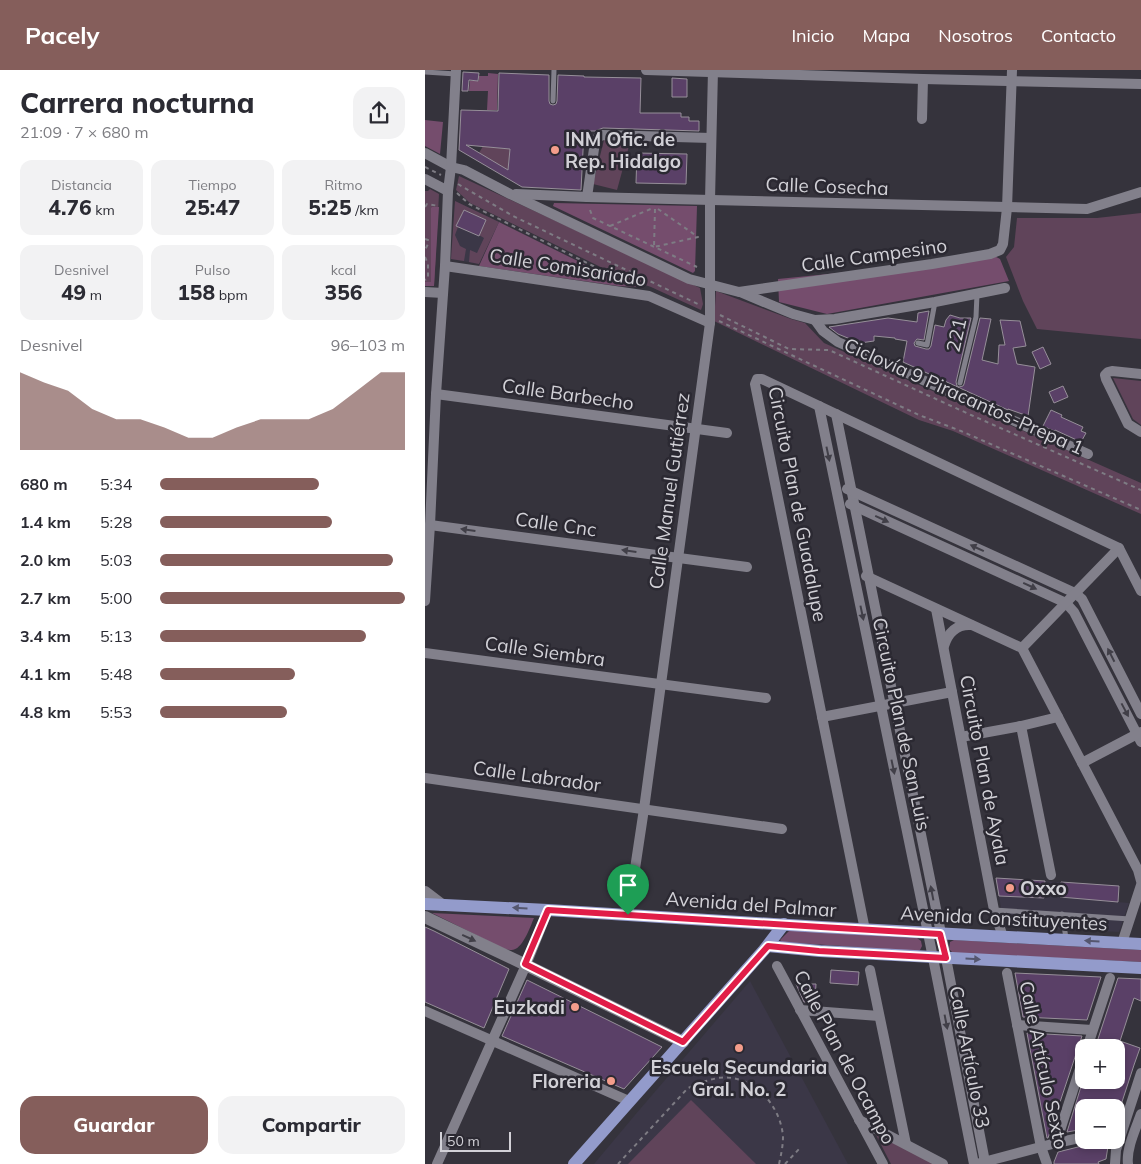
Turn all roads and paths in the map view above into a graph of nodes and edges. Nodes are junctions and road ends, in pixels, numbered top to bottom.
1 (554, 70) edge
2 (646, 70) edge
3 (713, 71) edge
4 (425, 72) edge
5 (456, 72) edge
6 (1012, 75) edge
7 (923, 78) junction
8 (1141, 84) edge
9 (553, 101) dead end
10 (922, 119) dead end
11 (711, 138) junction
12 (425, 154) edge
13 (425, 167) edge
14 (451, 167) junction
15 (425, 171) edge
16 (425, 179) edge
17 (449, 185) junction
18 (1141, 192) edge
19 (510, 194) junction
20 (587, 197) junction
21 (710, 200) junction
22 (655, 204) dead end
23 (425, 206) edge
24 (440, 206) dead end
25 (655, 208) junction
26 (1007, 208) junction
27 (590, 210) dead end
28 (610, 226) junction
29 (425, 239) edge
30 (653, 247) junction
31 (425, 250) edge
32 (425, 256) edge
33 (445, 266) junction
34 (697, 268) dead end
35 (425, 280) edge
36 (710, 284) junction
37 (640, 286) dead end
38 (1005, 288) dead end
39 (425, 292) edge
40 (739, 292) junction
41 (443, 293) junction
42 (977, 294) junction
43 (935, 302) junction
44 (710, 317) junction
45 (815, 320) junction
46 (918, 343) dead end
47 (1141, 374) edge
48 (960, 383) dead end
49 (436, 394) junction
50 (819, 406) junction
51 (836, 414) junction
52 (695, 429) junction
53 (727, 432) dead end
54 (1141, 432) edge
55 (1088, 454) dead end
56 (834, 483) junction
57 (1141, 490) edge
58 (851, 491) junction
59 (838, 499) junction
60 (854, 506) junction
61 (1141, 510) edge
62 (430, 525) junction
63 (1119, 548) junction
64 (678, 557) junction
65 (747, 567) dead end
66 (853, 570) junction
67 (869, 578) junction
68 (1141, 591) edge
69 (1075, 593) junction
70 (425, 601) edge
71 (1066, 603) junction
72 (936, 608) junction
73 (974, 626) junction
74 (943, 647) junction
75 (1022, 648) junction
76 (425, 653) edge
77 (661, 684) junction
78 (952, 692) junction
79 (765, 698) dead end
80 (894, 703) junction
81 (881, 706) junction
82 (1141, 714) edge
83 (823, 716) junction
84 (1058, 717) junction
85 (1021, 726) junction
86 (961, 736) junction
87 (1140, 736) edge
88 (1081, 763) junction
89 (425, 778) edge
90 (643, 809) junction
91 (782, 829) dead end
92 (1051, 875) dead end
93 (1141, 881) edge
94 (1141, 885) edge
95 (425, 892) edge
96 (425, 904) edge
97 (443, 904) junction
98 (548, 910) junction
99 (994, 910) junction
100 (1062, 914) junction
101 (628, 915) junction
102 (425, 917) edge
103 (1130, 919) junction
104 (784, 924) junction
105 (865, 930) junction
106 (934, 933) junction
107 (1003, 937) junction
108 (1067, 940) junction
109 (1122, 943) junction
110 (1141, 944) edge
111 (768, 946) junction
112 (939, 957) junction
113 (525, 964) junction
114 (777, 966) dead end
115 (1141, 968) edge
116 (870, 970) dead end
117 (1007, 973) dead end
118 (1110, 978) dead end
119 (800, 1010) junction
120 (425, 1011) edge
121 (879, 1016) junction
122 (1017, 1025) junction
123 (1092, 1030) junction
124 (1090, 1039) edge
125 (491, 1041) junction
126 (683, 1042) junction
127 (1141, 1073) edge
128 (1075, 1084) edge
129 (629, 1101) junction
130 (1141, 1114) edge
131 (1125, 1116) edge
132 (859, 1120) junction
133 (1137, 1125) junction
134 (1125, 1128) edge
135 (1075, 1139) edge
136 (1056, 1143) junction
137 (906, 1144) junction
138 (801, 1147) dead end
139 (1041, 1147) junction
140 (1116, 1149) edge
141 (979, 1163) edge
142 (437, 1164) edge
143 (574, 1164) edge
144 (618, 1164) edge
145 (779, 1164) edge
146 (785, 1164) edge
147 (883, 1164) edge
148 (943, 1164) edge
149 (1047, 1164) edge
150 (1115, 1164) edge
151 (1127, 1164) edge

1 - 9 lane
2 - 3 street
3 - 7 street
3 - 11 street, Calle Manuel Gutiérrez
4 - 5 lane
5 - 14 street
6 - 7 street
6 - 8 street
6 - 26 street, Calle Campesino
7 - 10 street
11 - 20 street
11 - 21 street, Calle Manuel Gutiérrez
12 - 14 street, Calle Campesino
13 - 17 path, Ciclovía 9 Piracantos-Prepa 1
14 - 17 street
14 - 19 street, Calle Campesino
15 - 17 path
16 - 17 street
17 - 33 street
17 - 37 path
17 - 44 path, Ciclovía 9 Piracantos-Prepa 1
18 - 26 street, Calle Cosecha
19 - 20 street, Calle Cosecha
19 - 36 street, Calle Campesino
20 - 21 street, Calle Cosecha
21 - 26 street, Calle Cosecha
21 - 36 street, Calle Manuel Gutiérrez
22 - 25 path
23 - 24 path
25 - 28 path
25 - 30 path
25 - 30 path
26 - 40 street, Calle Campesino
27 - 28 path
28 - 30 path
29 - 31 path
30 - 34 path
32 - 35 path
33 - 41 street
33 - 44 street, Calle Comisariado
36 - 40 street, Calle Campesino
36 - 44 street, Calle Manuel Gutiérrez
38 - 42 street
39 - 41 street
40 - 45 street
41 - 49 street
42 - 43 street
42 - 48 lane, 221
43 - 45 street
43 - 46 lane
44 - 52 street, Calle Manuel Gutiérrez
44 - 57 path, Ciclovía 9 Piracantos-Prepa 1
44 - 61 path
45 - 55 street
47 - 54 street
49 - 52 street, Calle Barbecho
49 - 62 street
50 - 51 street, Circuito Plan de Guadalupe
50 -> 56 street, Circuito Plan de San Luis
50 - 83 street, Circuito Plan de Guadalupe
51 - 58 street, Circuito Plan de San Luis
51 - 63 street, Circuito Plan de Guadalupe
52 - 53 street, Calle Barbecho
52 - 64 street, Calle Manuel Gutiérrez
56 - 58 street
56 - 59 street, Circuito Plan de San Luis
58 - 60 street, Circuito Plan de San Luis
69 -> 58 street
59 - 60 street
59 - 66 street, Circuito Plan de San Luis
60 - 67 street, Circuito Plan de San Luis
60 -> 71 street
64 -> 62 street, Calle Cnc
62 - 70 street
63 - 68 street
63 - 69 street
64 - 65 street, Calle Cnc
64 - 77 street, Calle Manuel Gutiérrez
66 - 67 street
66 -> 81 street, Circuito Plan de San Luis
67 - 72 street
67 - 80 street, Circuito Plan de San Luis
69 - 71 street
82 -> 69 street
71 - 75 street
71 -> 87 street
72 - 73 street
72 - 74 street, Circuito Plan de Ayala
73 - 74 street
73 - 75 street
74 - 78 street, Circuito Plan de Ayala
75 - 84 street
76 - 77 street, Calle Siembra
77 - 79 street, Calle Siembra
77 - 90 street, Calle Manuel Gutiérrez
78 - 80 street
78 - 86 street, Circuito Plan de Ayala
80 - 81 street
106 -> 80 street, Circuito Plan de San Luis
81 - 83 street
81 -> 106 street, Circuito Plan de San Luis
83 - 105 street, Circuito Plan de Guadalupe
84 - 85 street
84 - 88 street
85 - 86 street
85 - 92 street
86 - 99 street, Circuito Plan de Ayala
87 - 88 street
88 - 93 street
89 - 90 street, Calle Labrador
90 - 91 street, Calle Labrador
90 - 101 street, Calle Manuel Gutiérrez
94 - 103 street
95 - 97 street
96 - 97 main road, Avenida del Palmar
98 -> 97 main road, Avenida del Palmar
98 - 101 main road, Avenida del Palmar
98 - 113 street
99 - 100 lane
99 - 107 street, Circuito Plan de Ayala
100 - 103 lane
100 - 108 lane
101 - 104 main road, Avenida del Palmar
102 -> 113 street
103 - 109 street
104 - 105 main road, Avenida del Palmar
104 - 111 main road
105 - 106 main road, Avenida Constituyentes
106 - 107 main road, Avenida Constituyentes
106 - 112 street, Circuito Plan de San Luis
107 - 108 main road, Avenida Constituyentes
109 -> 108 main road, Avenida Constituyentes
109 - 110 main road, Avenida Constituyentes
111 - 112 main road
111 - 126 main road
112 -> 115 main road
112 - 141 street, Calle Artículo 33
113 - 125 street
113 - 126 street
114 - 119 street, Calle Plan de Ocampo
116 - 121 street
117 - 122 street, Calle Artículo Sexto
118 - 123 street
119 - 121 street
119 - 132 street, Calle Plan de Ocampo
120 - 125 street
121 - 137 street
122 - 123 street
122 - 139 street, Calle Artículo Sexto
123 - 124 street
125 - 129 street
125 - 142 street
126 - 129 main road
127 - 131 street
128 - 136 street
129 - 143 main road
130 - 133 street
132 - 137 street
132 - 147 street, Calle Plan de Ocampo
133 - 134 street
133 - 151 street
135 - 136 street
136 - 139 street
137 - 148 street
138 - 146 path
139 - 141 street
139 - 149 street, Calle Artículo Sexto
140 - 150 street
144 - 145 path

